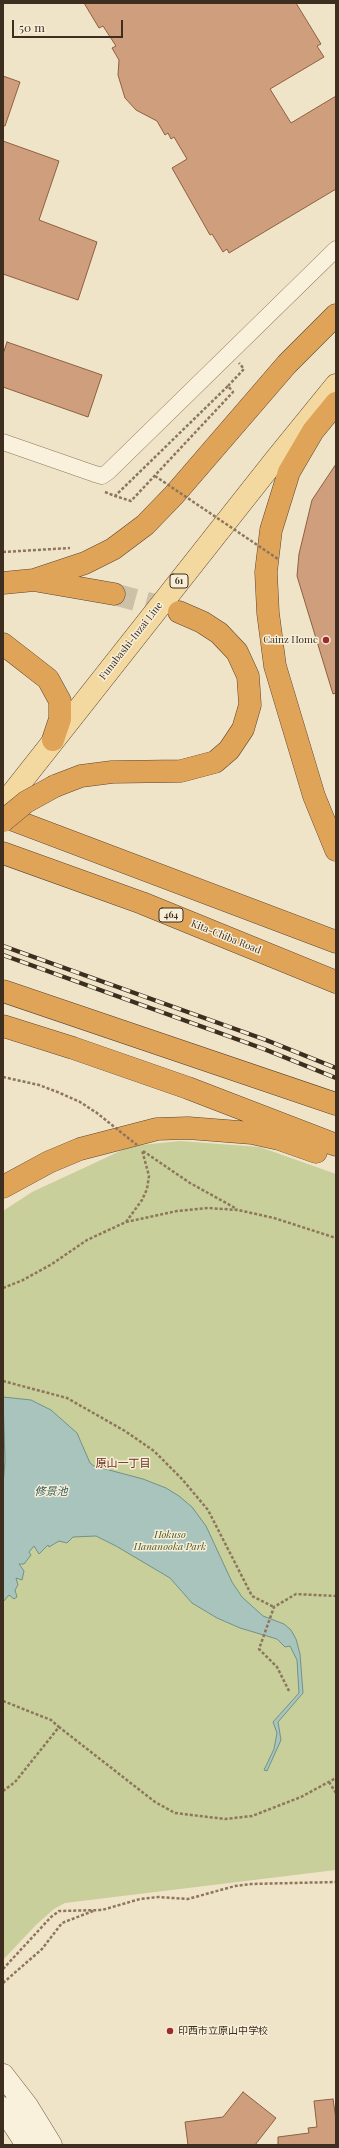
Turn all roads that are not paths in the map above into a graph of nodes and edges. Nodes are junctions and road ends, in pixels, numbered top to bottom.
1 (336, 249) edge
2 (336, 315) edge
3 (336, 385) edge
4 (336, 403) edge
5 (3, 442) edge
6 (34, 580) junction
7 (3, 583) edge
8 (114, 594) tunnel mouth
9 (179, 612) tunnel mouth
10 (3, 644) edge
11 (53, 740) junction
12 (3, 806) edge
13 (3, 816) edge
14 (3, 821) edge
15 (336, 850) edge
16 (3, 853) edge
17 (157, 874) junction
18 (336, 942) edge
19 (336, 982) edge
20 (3, 990) edge
21 (3, 1026) edge
22 (336, 1104) edge
23 (336, 1145) edge
24 (336, 1159) edge
25 (4, 1186) edge
26 (3, 2076) edge
27 (3, 2108) edge
28 (27, 2145) edge
29 (51, 2145) edge

1 - 5 street
2 - 6 highway
3 - 11 main road, Funabashi-Inzai Line / 61
4 - 15 highway
6 - 7 highway
6 - 8 highway
9 - 14 highway, bridge
10 - 11 highway
11 - 12 main road, Funabashi-Inzai Line / 61
12 - 17 highway
13 - 17 highway
16 - 19 highway, Kita-Chiba Road / 464
17 - 18 highway
20 - 22 highway
21 - 23 highway
24 - 25 highway
26 - 29 street
27 - 28 street

